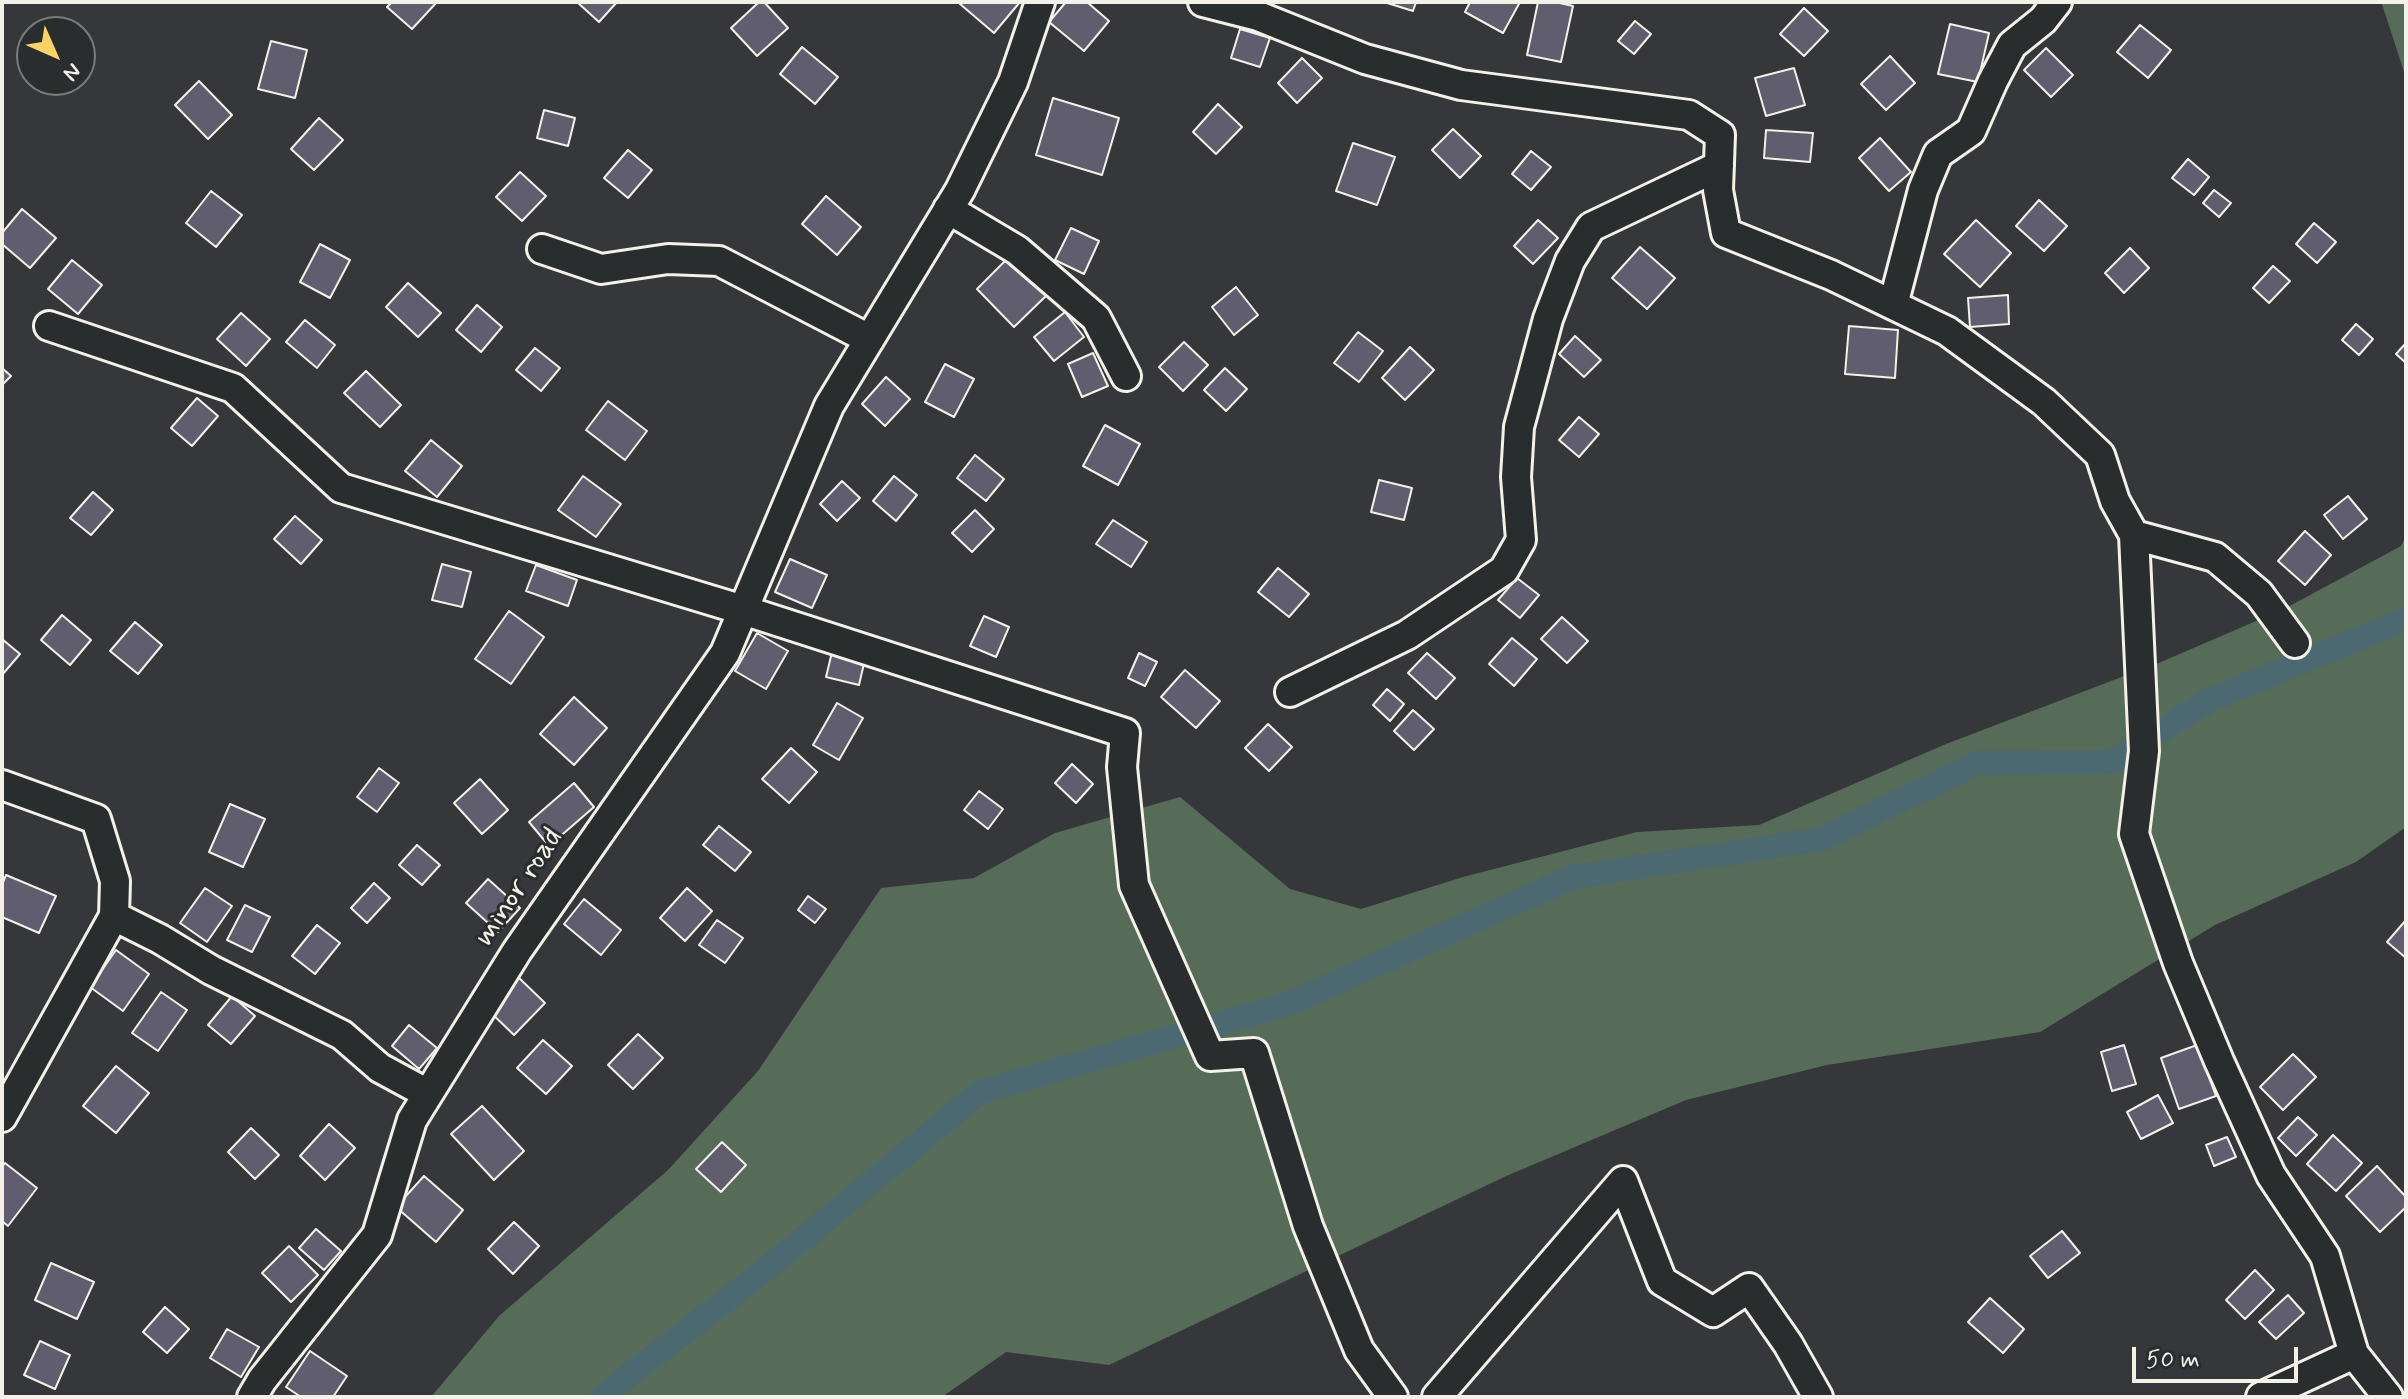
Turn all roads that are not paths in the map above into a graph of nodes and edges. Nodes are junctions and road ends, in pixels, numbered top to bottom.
1 (1040, 2) edge
2 (1203, 2) edge
3 (2057, 2) edge
4 (1719, 166) junction
5 (948, 209) junction
6 (542, 249) dead end
7 (1893, 305) junction
8 (49, 326) dead end
9 (869, 339) junction
10 (1126, 376) dead end
11 (2134, 535) junction
12 (743, 610) junction
13 (2295, 643) dead end
14 (1290, 692) dead end
15 (2, 785) edge
16 (114, 916) junction
17 (428, 1094) junction
18 (2, 1117) edge
19 (2354, 1354) junction
20 (252, 1397) edge
21 (1393, 1397) edge
22 (1437, 1397) edge
23 (1818, 1397) edge
24 (2261, 1397) edge
25 (2388, 1397) edge

1 - 5 street, minor road
2 - 4 street
3 - 7 street
4 - 7 street
4 - 14 street
5 - 9 street, minor road
5 - 10 street
6 - 9 street
7 - 11 street
8 - 12 street
9 - 12 street, minor road
11 - 13 street
11 - 19 street
12 - 17 street, minor road
12 - 21 street
15 - 16 street
16 - 17 street
16 - 18 street
17 - 20 street, minor road
19 - 24 street
19 - 25 street
22 - 23 street

